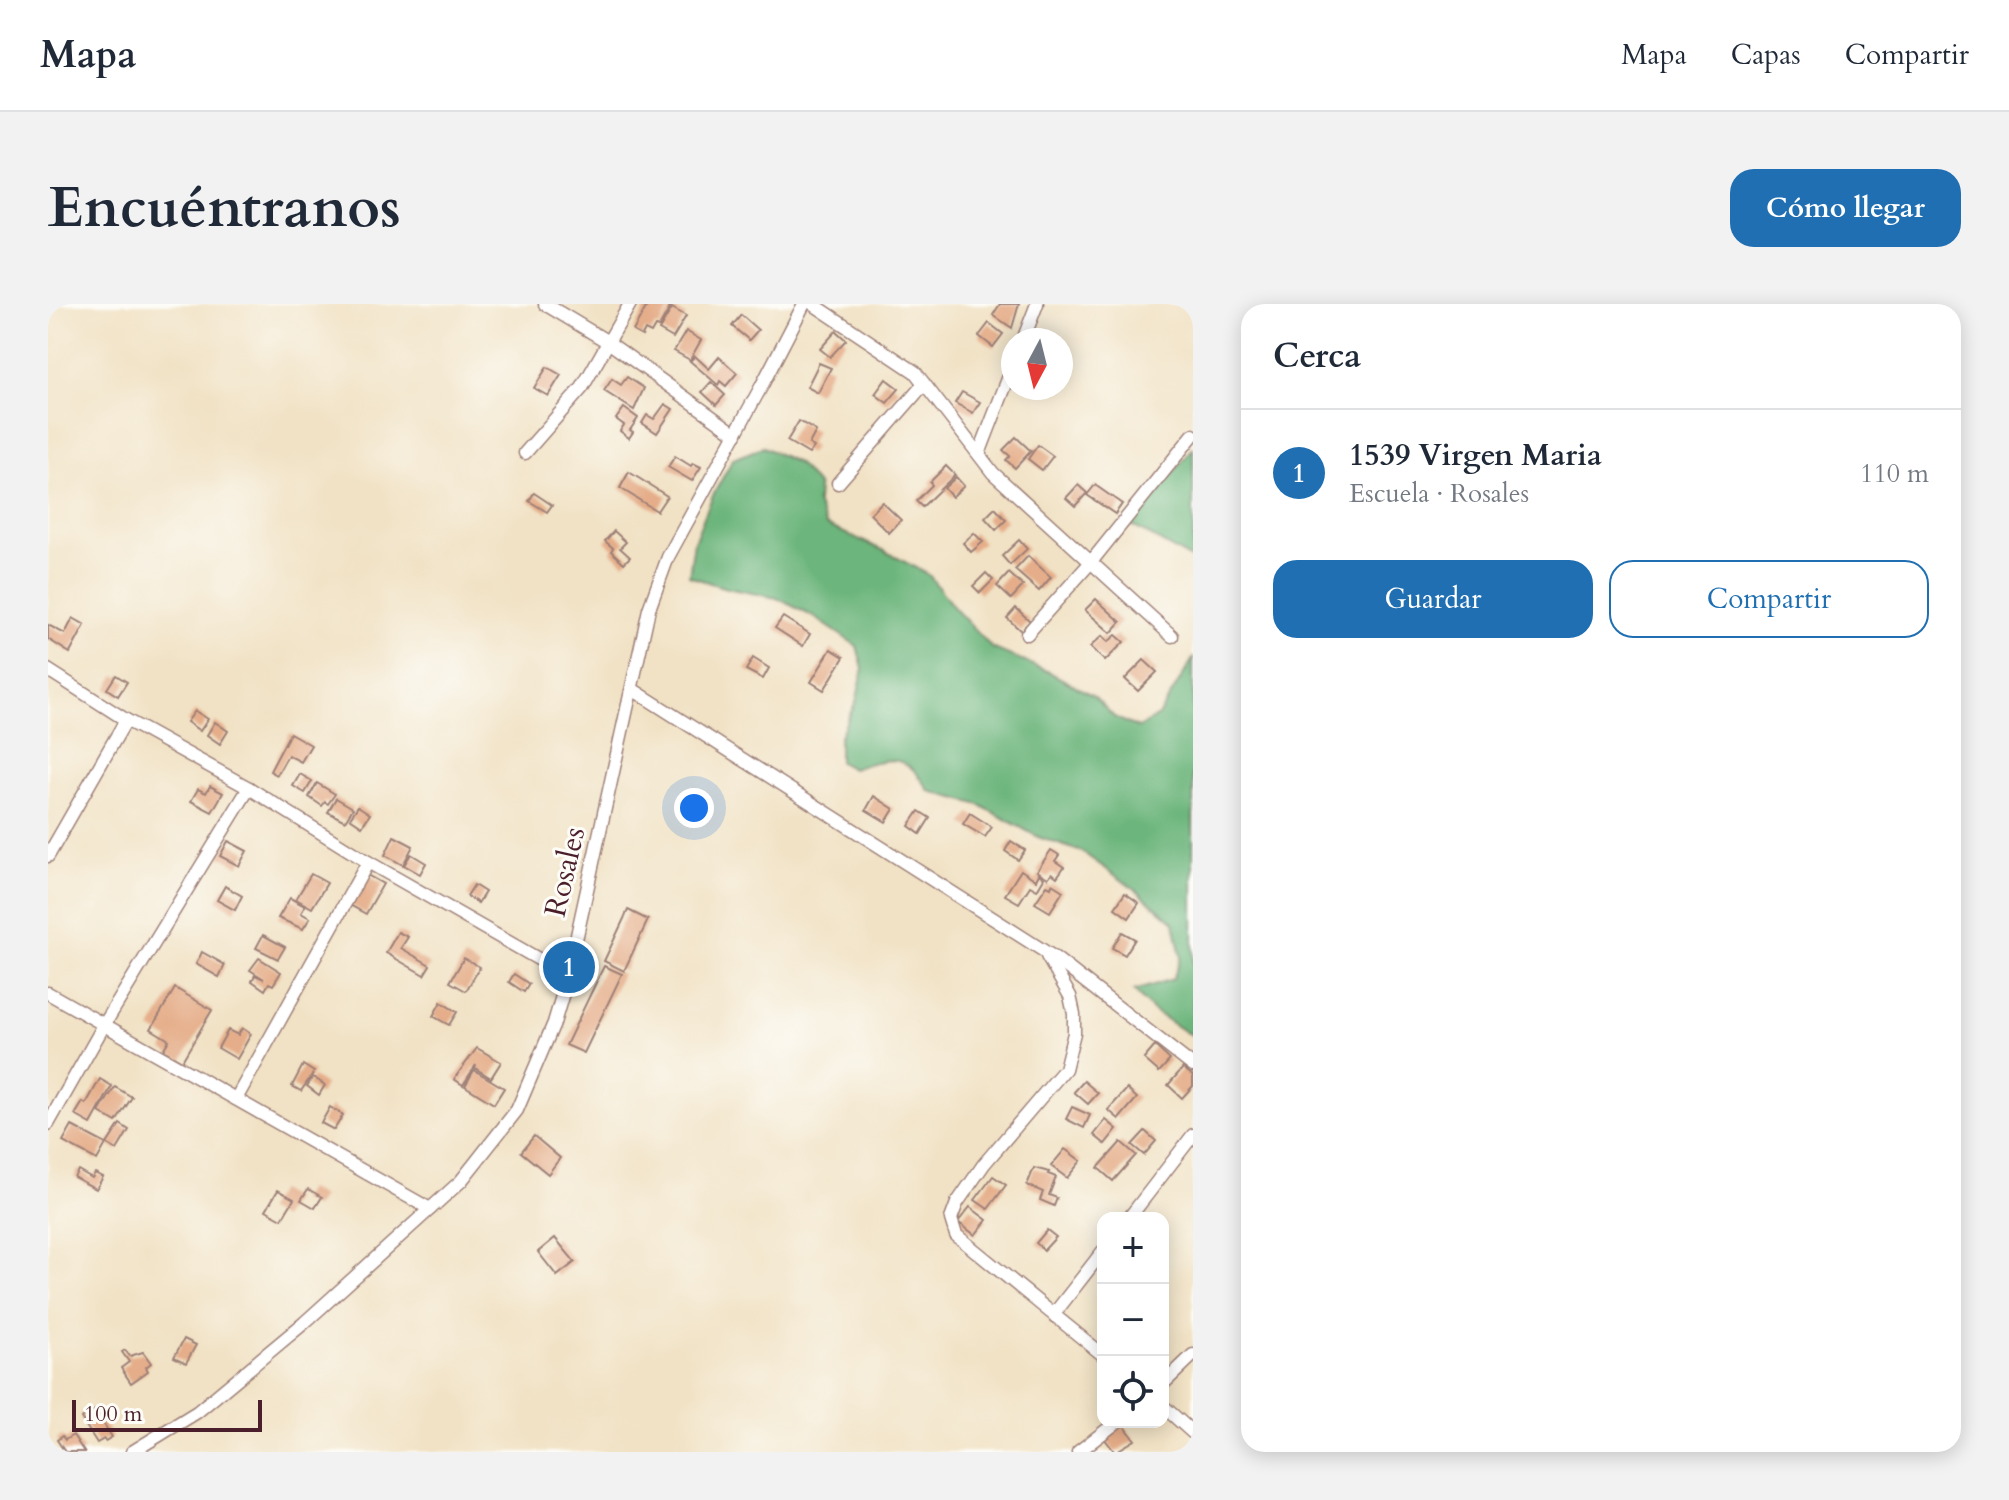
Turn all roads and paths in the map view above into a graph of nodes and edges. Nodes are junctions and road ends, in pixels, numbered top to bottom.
1 (545, 304) edge
2 (630, 304) edge
3 (804, 304) edge
4 (813, 304) edge
5 (1037, 304) edge
6 (1028, 328) edge
7 (608, 342) junction
8 (924, 384) junction
9 (1001, 397) edge
10 (736, 434) junction
11 (1193, 435) edge
12 (525, 453) dead end
13 (979, 454) junction
14 (838, 483) dead end
15 (1091, 562) junction
16 (1027, 634) dead end
17 (1172, 636) dead end
18 (48, 670) edge
19 (632, 689) junction
20 (126, 720) junction
21 (249, 788) junction
22 (48, 856) edge
23 (368, 862) junction
24 (1043, 951) junction
25 (568, 976) junction
26 (48, 993) edge
27 (104, 1025) junction
28 (1193, 1066) edge
29 (236, 1099) junction
30 (48, 1124) edge
31 (1193, 1135) edge
32 (430, 1209) junction
33 (1134, 1212) edge
34 (1097, 1259) edge
35 (1054, 1314) junction
36 (1097, 1350) edge
37 (1193, 1355) edge
38 (1169, 1378) edge
39 (1169, 1411) edge
40 (1109, 1428) edge
41 (1193, 1433) edge
42 (132, 1452) edge
43 (1078, 1452) edge

1 - 7 street
2 - 7 street
3 - 10 street, Rosales
4 - 8 street
5 - 6 street
7 - 10 street
7 - 12 street
8 - 13 street
8 - 14 street
9 - 13 street
10 - 19 street, Rosales
11 - 15 street
13 - 15 street
15 - 16 street
15 - 17 street
18 - 20 street
19 - 24 street
19 - 25 street, Rosales
20 - 21 street
20 - 22 street
21 - 23 street
21 - 27 street
23 - 25 street
23 - 29 street
24 - 28 street
24 - 35 street
25 - 32 street, Rosales
26 - 27 street
27 - 29 street
27 - 30 street
29 - 32 street
31 - 33 street
32 - 42 street, Rosales
34 - 35 street
35 - 36 street
37 - 38 street
39 - 41 street
40 - 43 street

